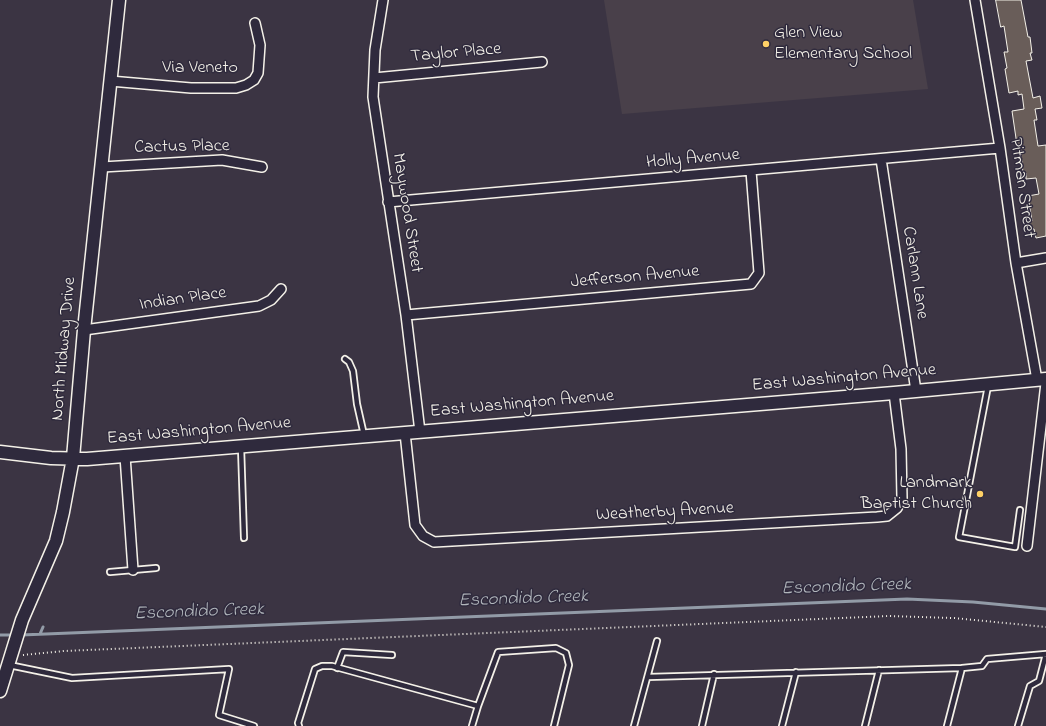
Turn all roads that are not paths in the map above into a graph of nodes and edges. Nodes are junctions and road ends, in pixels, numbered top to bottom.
1 (119, 0) edge
2 (383, 0) edge
3 (975, 0) edge
4 (255, 23) dead end
5 (542, 62) dead end
6 (374, 78) junction
7 (110, 81) junction
8 (1000, 148) junction
9 (881, 159) junction
10 (102, 167) junction
11 (262, 167) dead end
12 (751, 171) junction
13 (388, 202) junction
14 (1046, 258) edge
15 (1016, 263) junction
16 (281, 289) dead end
17 (406, 315) junction
18 (84, 330) junction
19 (345, 359) dead end
20 (1043, 380) edge
21 (989, 384) junction
22 (916, 391) junction
23 (894, 393) junction
24 (420, 432) junction
25 (406, 433) junction
26 (364, 436) junction
27 (241, 447) junction
28 (0, 452) edge
29 (125, 456) junction
30 (73, 458) junction
31 (1020, 510) dead end
32 (244, 538) dead end
33 (1027, 546) dead end
34 (156, 568) dead end
35 (133, 570) junction
36 (110, 572) dead end
37 (657, 642) dead end
38 (392, 655) dead end
39 (10, 657) junction
40 (337, 668) junction
41 (962, 668) junction
42 (879, 670) junction
43 (796, 672) junction
44 (714, 674) junction
45 (2, 677) edge
46 (648, 677) junction
47 (0, 691) edge
48 (478, 706) junction
49 (254, 726) edge
50 (299, 726) edge
51 (472, 726) edge
52 (554, 726) edge
53 (634, 726) edge
54 (702, 726) edge
55 (782, 726) edge
56 (865, 726) edge
57 (947, 726) edge
58 (1018, 726) edge

1 - 7 main road, North Midway Drive
2 - 6 street, Maywood Street
3 - 8 street, Pitman Street
4 - 7 street, Via Veneto
5 - 6 street, Taylor Place
6 - 13 street, Maywood Street
7 - 10 main road, North Midway Drive
8 - 9 street, Holly Avenue
8 - 15 street, Pitman Street
9 - 12 street, Holly Avenue
9 - 22 street, Carlann Lane
10 - 11 street, Cactus Place
10 - 18 main road, North Midway Drive
12 - 13 street, Holly Avenue
12 - 17 street, Jefferson Avenue
13 - 17 street, Maywood Street
14 - 15 street
15 - 20 street, Pitman Street
16 - 18 street, Indian Place
17 - 24 street, Maywood Street
18 - 30 main road, North Midway Drive
19 - 26 lane
20 - 21 main road, East Washington Avenue
20 - 33 street, Pitman Street
21 - 22 main road, East Washington Avenue
21 - 31 lane
22 - 23 main road, East Washington Avenue
23 - 24 main road, East Washington Avenue
23 - 25 street, Weatherby Avenue
24 - 25 main road, East Washington Avenue
25 - 26 main road, East Washington Avenue
26 - 27 main road, East Washington Avenue
27 - 29 main road, East Washington Avenue
27 - 32 lane
28 - 30 main road, East Washington Avenue
29 - 30 main road, East Washington Avenue
29 - 35 street
30 - 39 main road, North Midway Drive
34 - 35 lane
35 - 36 lane
37 - 46 lane
38 - 40 lane
39 - 45 main road, North Midway Drive
39 - 49 lane
40 - 48 lane
40 - 50 lane
41 - 42 lane
41 - 57 lane
41 - 58 lane
42 - 43 lane
42 - 56 lane
43 - 44 lane
43 - 55 lane
44 - 46 lane
44 - 54 lane
45 - 47 main road, North Midway Drive
46 - 53 lane
48 - 51 lane
48 - 52 lane

